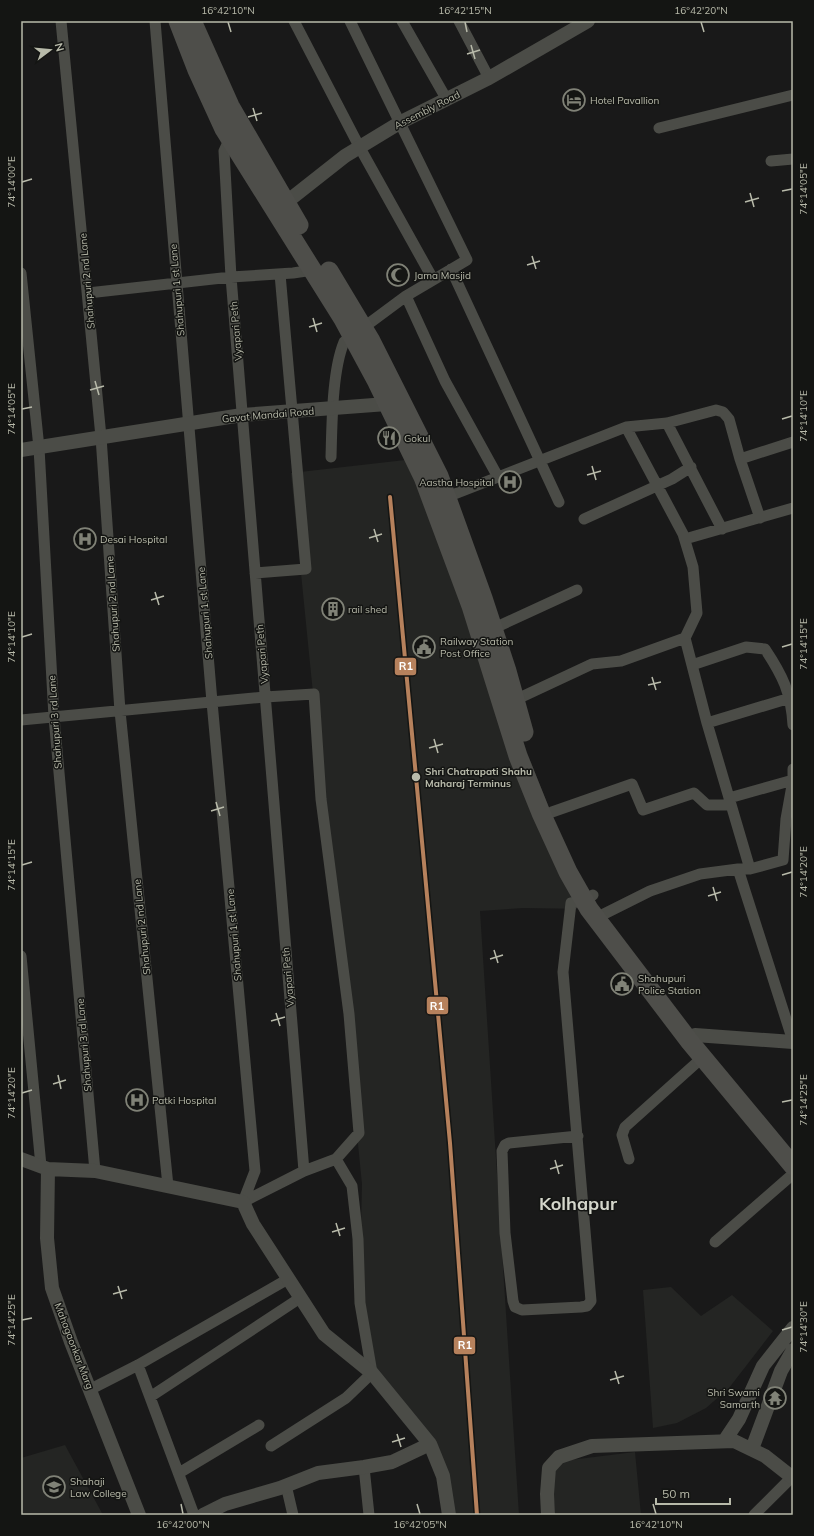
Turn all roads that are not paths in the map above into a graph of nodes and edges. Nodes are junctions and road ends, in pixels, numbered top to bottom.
1 (62, 21) edge
2 (155, 21) edge
3 (178, 21) edge
4 (192, 21) edge
5 (294, 21) edge
6 (350, 21) edge
7 (402, 21) edge
8 (459, 21) edge
9 (588, 21) edge
10 (488, 78) junction
11 (793, 95) edge
12 (447, 100) junction
13 (401, 122) junction
14 (659, 128) dead end
15 (230, 138) junction
16 (360, 148) junction
17 (793, 159) edge
18 (770, 161) dead end
19 (280, 207) junction
20 (451, 269) junction
21 (314, 270) junction
22 (21, 273) edge
23 (280, 274) junction
24 (231, 277) junction
25 (433, 279) junction
26 (176, 283) junction
27 (88, 293) junction
28 (406, 296) junction
29 (357, 332) junction
30 (387, 404) junction
31 (333, 409) junction
32 (294, 412) junction
33 (242, 415) junction
34 (667, 423) junction
35 (188, 425) junction
36 (626, 427) junction
37 (101, 437) junction
38 (793, 442) edge
39 (39, 448) junction
40 (21, 450) edge
41 (331, 457) dead end
42 (740, 459) junction
43 (540, 461) junction
44 (691, 467) junction
45 (498, 477) junction
46 (658, 486) junction
47 (447, 497) junction
48 (559, 502) dead end
49 (793, 508) edge
50 (760, 518) junction
51 (584, 519) dead end
52 (722, 529) junction
53 (684, 539) junction
54 (255, 573) junction
55 (577, 590) dead end
56 (486, 632) junction
57 (685, 638) junction
58 (692, 665) junction
59 (265, 697) junction
60 (790, 698) junction
61 (515, 700) junction
62 (212, 702) junction
63 (120, 711) junction
64 (54, 717) junction
65 (21, 720) edge
66 (707, 723) junction
67 (793, 725) edge
68 (793, 770) edge
69 (793, 780) edge
70 (730, 802) junction
71 (552, 812) junction
72 (738, 869) junction
73 (750, 869) junction
74 (588, 898) junction
75 (604, 914) junction
76 (21, 956) edge
77 (695, 1035) junction
78 (793, 1042) edge
79 (703, 1057) junction
80 (578, 1136) junction
81 (793, 1153) edge
82 (21, 1159) edge
83 (336, 1159) junction
84 (629, 1159) dead end
85 (793, 1166) edge
86 (44, 1167) junction
87 (95, 1171) junction
88 (304, 1171) junction
89 (793, 1174) edge
90 (168, 1186) junction
91 (243, 1202) junction
92 (715, 1242) dead end
93 (288, 1279) junction
94 (300, 1298) junction
95 (793, 1328) edge
96 (774, 1351) junction
97 (791, 1358) edge
98 (138, 1365) junction
99 (372, 1373) junction
100 (91, 1389) junction
101 (150, 1397) junction
102 (259, 1425) dead end
103 (725, 1440) junction
104 (430, 1444) junction
105 (271, 1446) dead end
106 (752, 1449) junction
107 (364, 1467) junction
108 (179, 1473) junction
109 (793, 1478) edge
110 (286, 1485) junction
111 (139, 1515) edge
112 (194, 1515) edge
113 (203, 1515) edge
114 (293, 1515) edge
115 (369, 1515) edge
116 (449, 1515) edge
117 (548, 1515) edge
118 (754, 1515) edge

1 - 27 street, Shahupuri 2 nd Lane
2 - 26 street, Shahupuri 1 st Lane
3 - 15 highway
4 - 19 highway
5 - 16 street
6 - 13 street
7 - 12 street
8 - 10 street
9 - 10 street, Assembly Road
10 - 12 street, Assembly Road
11 - 14 street
12 - 13 street, Assembly Road
13 - 16 street, Assembly Road
13 - 20 street
15 - 19 highway
15 - 24 street, Vyapari Peth
16 - 19 street, Assembly Road
16 - 25 street
17 - 18 street
19 - 21 highway
19 - 29 highway
20 - 25 street
20 - 43 street
21 - 23 street
21 - 29 highway
22 - 39 street, Shahupuri 3 rd Lane
23 - 24 street
23 - 32 street
24 - 26 street
24 - 33 street, Vyapari Peth
25 - 28 street
26 - 27 street
26 - 35 street, Shahupuri 1 st Lane
27 - 37 street, Shahupuri 2 nd Lane
28 - 29 street
28 - 45 street
29 - 30 highway
29 - 31 street
29 - 47 highway
30 - 31 street, Gavat Mandai Road
30 - 56 highway
31 - 32 street, Gavat Mandai Road
31 - 41 street
32 - 33 street, Gavat Mandai Road
32 - 54 street
33 - 35 street, Gavat Mandai Road
33 - 54 street, Vyapari Peth
34 - 36 street
34 - 42 street
34 - 44 street
35 - 37 street, Gavat Mandai Road
35 - 62 street, Shahupuri 1 st Lane
36 - 43 street
36 - 46 street
37 - 39 street, Gavat Mandai Road
37 - 63 street, Shahupuri 2 nd Lane
38 - 42 street
39 - 40 street
39 - 64 street, Shahupuri 3 rd Lane
42 - 50 street
43 - 45 street
43 - 48 street
44 - 46 street
44 - 52 street
45 - 47 street
46 - 51 street
46 - 53 street
47 - 56 highway
49 - 50 street
50 - 52 street
52 - 53 street
53 - 57 street
54 - 59 street, Vyapari Peth
55 - 56 street
56 - 61 highway
56 - 74 highway
57 - 58 street
57 - 61 street
58 - 60 street
58 - 66 street
59 - 62 street
59 - 83 street
59 - 88 street, Vyapari Peth
60 - 66 street
60 - 67 street
61 - 71 highway
62 - 63 street
62 - 91 street, Shahupuri 1 st Lane
63 - 64 street
63 - 90 street, Shahupuri 2 nd Lane
64 - 65 street
64 - 87 street, Shahupuri 3 rd Lane
66 - 70 street
68 - 69 street
69 - 70 street
69 - 73 street
70 - 71 street
70 - 73 street
71 - 74 highway
72 - 73 street
72 - 75 street
72 - 78 street
74 - 75 highway
74 - 79 highway
74 - 80 street
75 - 77 highway
76 - 86 street
77 - 78 street
77 - 81 highway
79 - 84 street
79 - 85 highway
80 - 80 street
82 - 86 street
83 - 88 street
83 - 99 street
86 - 87 street
86 - 100 street, Mahagaonkar Marg
87 - 90 street
88 - 91 street
89 - 92 street
90 - 91 street
91 - 93 street
93 - 94 street
93 - 98 street
94 - 99 street
94 - 101 street
95 - 96 street
96 - 97 street
96 - 103 street
97 - 106 street
98 - 100 street
98 - 101 street
99 - 104 street
99 - 105 street
100 - 111 street, Mahagaonkar Marg
101 - 108 street
102 - 108 street
103 - 106 street
103 - 117 street
104 - 107 street
104 - 116 street
106 - 109 street
107 - 110 street
107 - 115 street
108 - 112 street
109 - 118 street
110 - 113 street
110 - 114 street

